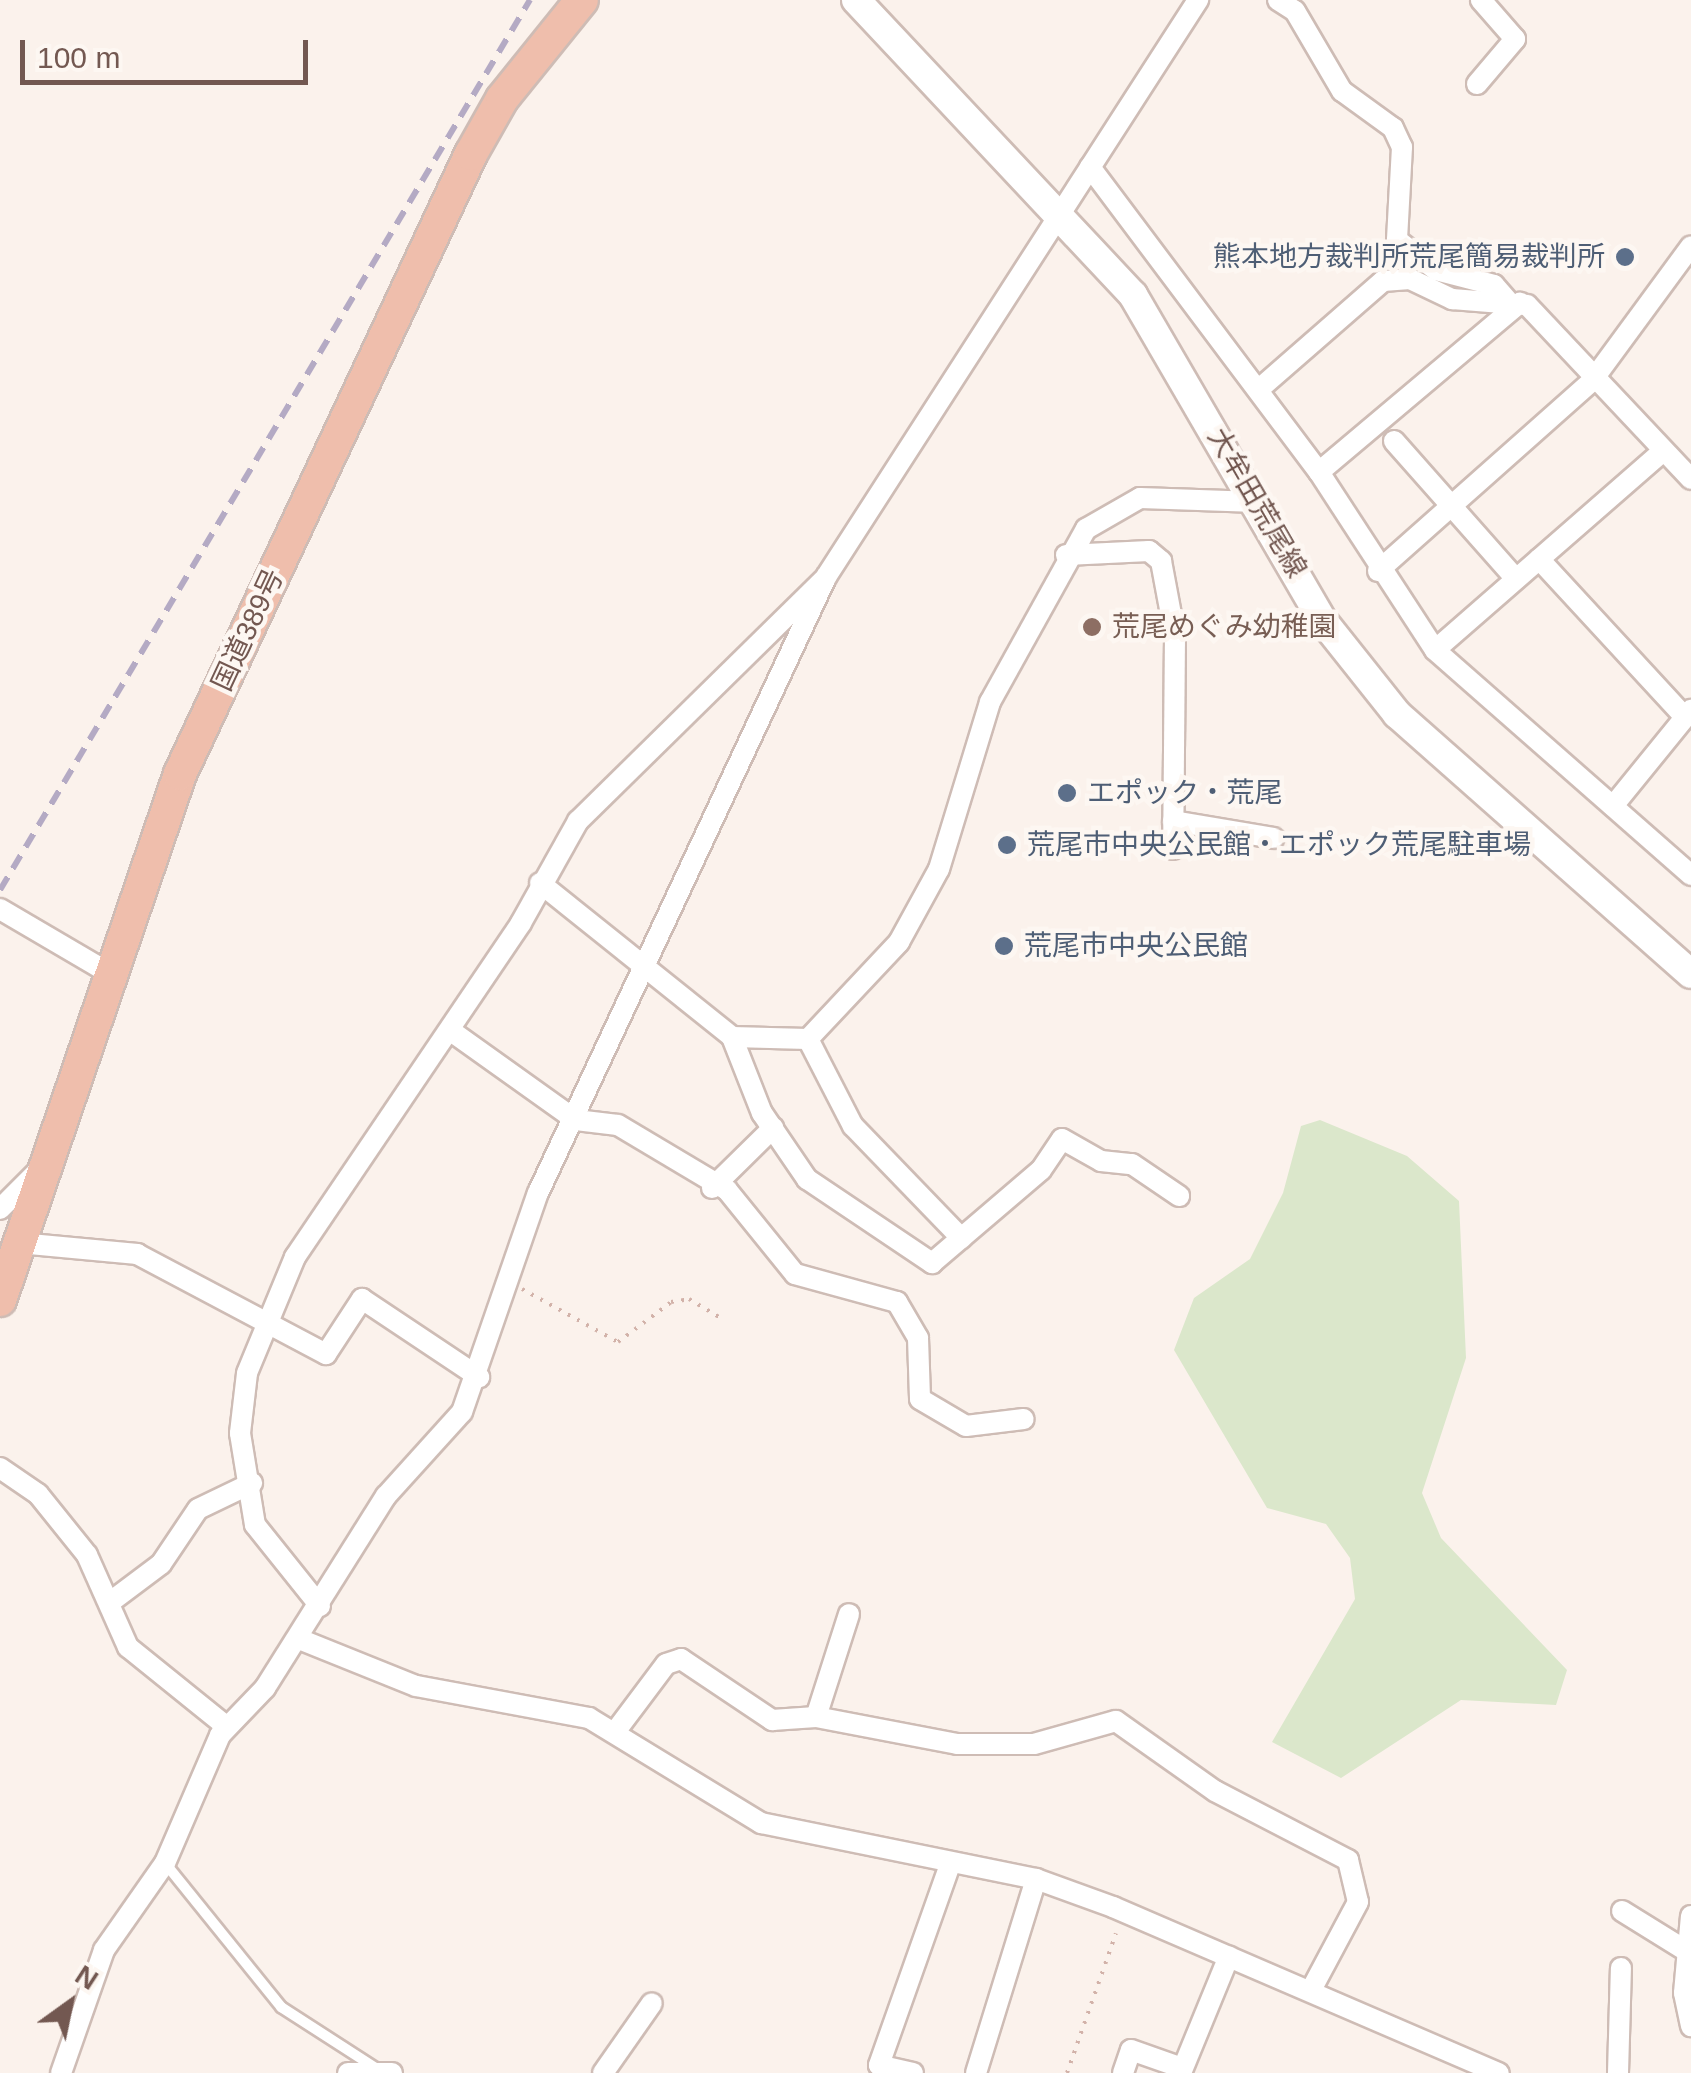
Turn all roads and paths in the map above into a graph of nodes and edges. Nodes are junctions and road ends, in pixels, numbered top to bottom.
1 (582, 0) edge
2 (856, 0) edge
3 (1198, 0) edge
4 (1481, 0) edge
5 (1285, 2) edge
6 (1477, 84) dead end
7 (1090, 167) junction
8 (1054, 217) junction
9 (1691, 246) edge
10 (1514, 302) junction
11 (1592, 381) junction
12 (1258, 390) junction
13 (1394, 441) dead end
14 (1662, 452) junction
15 (1320, 472) junction
16 (1691, 479) edge
17 (1256, 502) junction
18 (1451, 506) junction
19 (1066, 555) junction
20 (1539, 560) junction
21 (1378, 570) junction
22 (826, 576) junction
23 (1516, 580) junction
24 (1435, 650) junction
25 (1687, 719) edge
26 (1613, 806) junction
27 (1173, 821) junction
28 (1274, 838) dead end
29 (1173, 849) dead end
30 (1691, 875) edge
31 (540, 884) junction
32 (0, 909) edge
33 (648, 962) junction
34 (112, 974) junction
35 (1691, 974) edge
36 (451, 1031) junction
37 (732, 1037) junction
38 (808, 1039) junction
39 (576, 1120) junction
40 (773, 1128) junction
41 (47, 1162) junction
42 (712, 1188) junction
43 (1179, 1196) dead end
44 (0, 1208) edge
45 (960, 1238) junction
46 (20, 1243) junction
47 (510, 1281) junction
48 (0, 1300) edge
49 (266, 1317) junction
50 (718, 1318) dead end
51 (479, 1377) junction
52 (1024, 1419) dead end
53 (0, 1468) edge
54 (252, 1483) junction
55 (109, 1603) junction
56 (320, 1606) junction
57 (849, 1614) dead end
58 (299, 1639) junction
59 (816, 1717) junction
60 (227, 1727) junction
61 (615, 1732) junction
62 (952, 1862) junction
63 (165, 1864) junction
64 (1036, 1880) junction
65 (1622, 1911) dead end
66 (1691, 1916) edge
67 (1116, 1933) dead end
68 (1685, 1950) junction
69 (1229, 1956) junction
70 (1622, 1968) dead end
71 (1688, 1989) edge
72 (1311, 1990) junction
73 (652, 2003) dead end
74 (1691, 2026) edge
75 (383, 2070) edge
76 (1182, 2070) edge
77 (61, 2073) edge
78 (348, 2073) edge
79 (603, 2073) edge
80 (914, 2073) edge
81 (976, 2073) edge
82 (1067, 2073) edge
83 (1123, 2073) edge
84 (1499, 2073) edge
85 (1618, 2073) edge

1 - 34 highway, 国道389号
2 - 8 main road, 大牟田荒尾線
3 - 7 street
4 - 6 street
5 - 10 street
7 - 8 street
7 - 12 street
8 - 17 main road, 大牟田荒尾線
8 - 22 street
9 - 11 street
10 - 11 street
10 - 12 street
10 - 15 street
11 - 14 street
11 - 18 street
12 - 15 street
13 - 18 street
14 - 16 street
14 - 20 street
15 - 21 street
17 - 19 street
17 - 35 main road, 大牟田荒尾線
18 - 21 street
18 - 23 street
19 - 27 street
19 - 38 street
20 - 23 street
20 - 25 street
21 - 24 street
22 - 31 street
22 - 33 street
23 - 24 street
24 - 26 street
25 - 26 street
26 - 30 street
27 - 28 street
27 - 29 street
31 - 33 street
31 - 36 street
32 - 34 street
33 - 37 street
33 - 39 street
34 - 41 highway, 国道389号
36 - 39 street
36 - 49 street
37 - 38 street
37 - 40 street
38 - 45 street
39 - 42 street
39 - 47 street
40 - 42 street
40 - 45 street
41 - 44 street
41 - 46 highway, 国道389号
42 - 52 street
43 - 45 street
46 - 48 highway, 国道389号
46 - 49 street
47 - 50 path
47 - 51 street
49 - 51 street
49 - 54 street
51 - 56 street
53 - 55 street
54 - 55 street
54 - 56 street
55 - 60 street
56 - 58 street
57 - 59 street
58 - 60 street
58 - 61 street
59 - 61 street
59 - 72 street
60 - 63 street
61 - 62 street
62 - 64 street
62 - 80 street
63 - 75 lane
63 - 77 street
64 - 69 street
64 - 81 street
65 - 68 street
66 - 68 street
67 - 82 path
68 - 71 street
69 - 72 street
69 - 76 street
70 - 85 street
71 - 74 street
72 - 84 street
73 - 79 street
75 - 78 street
76 - 83 street

